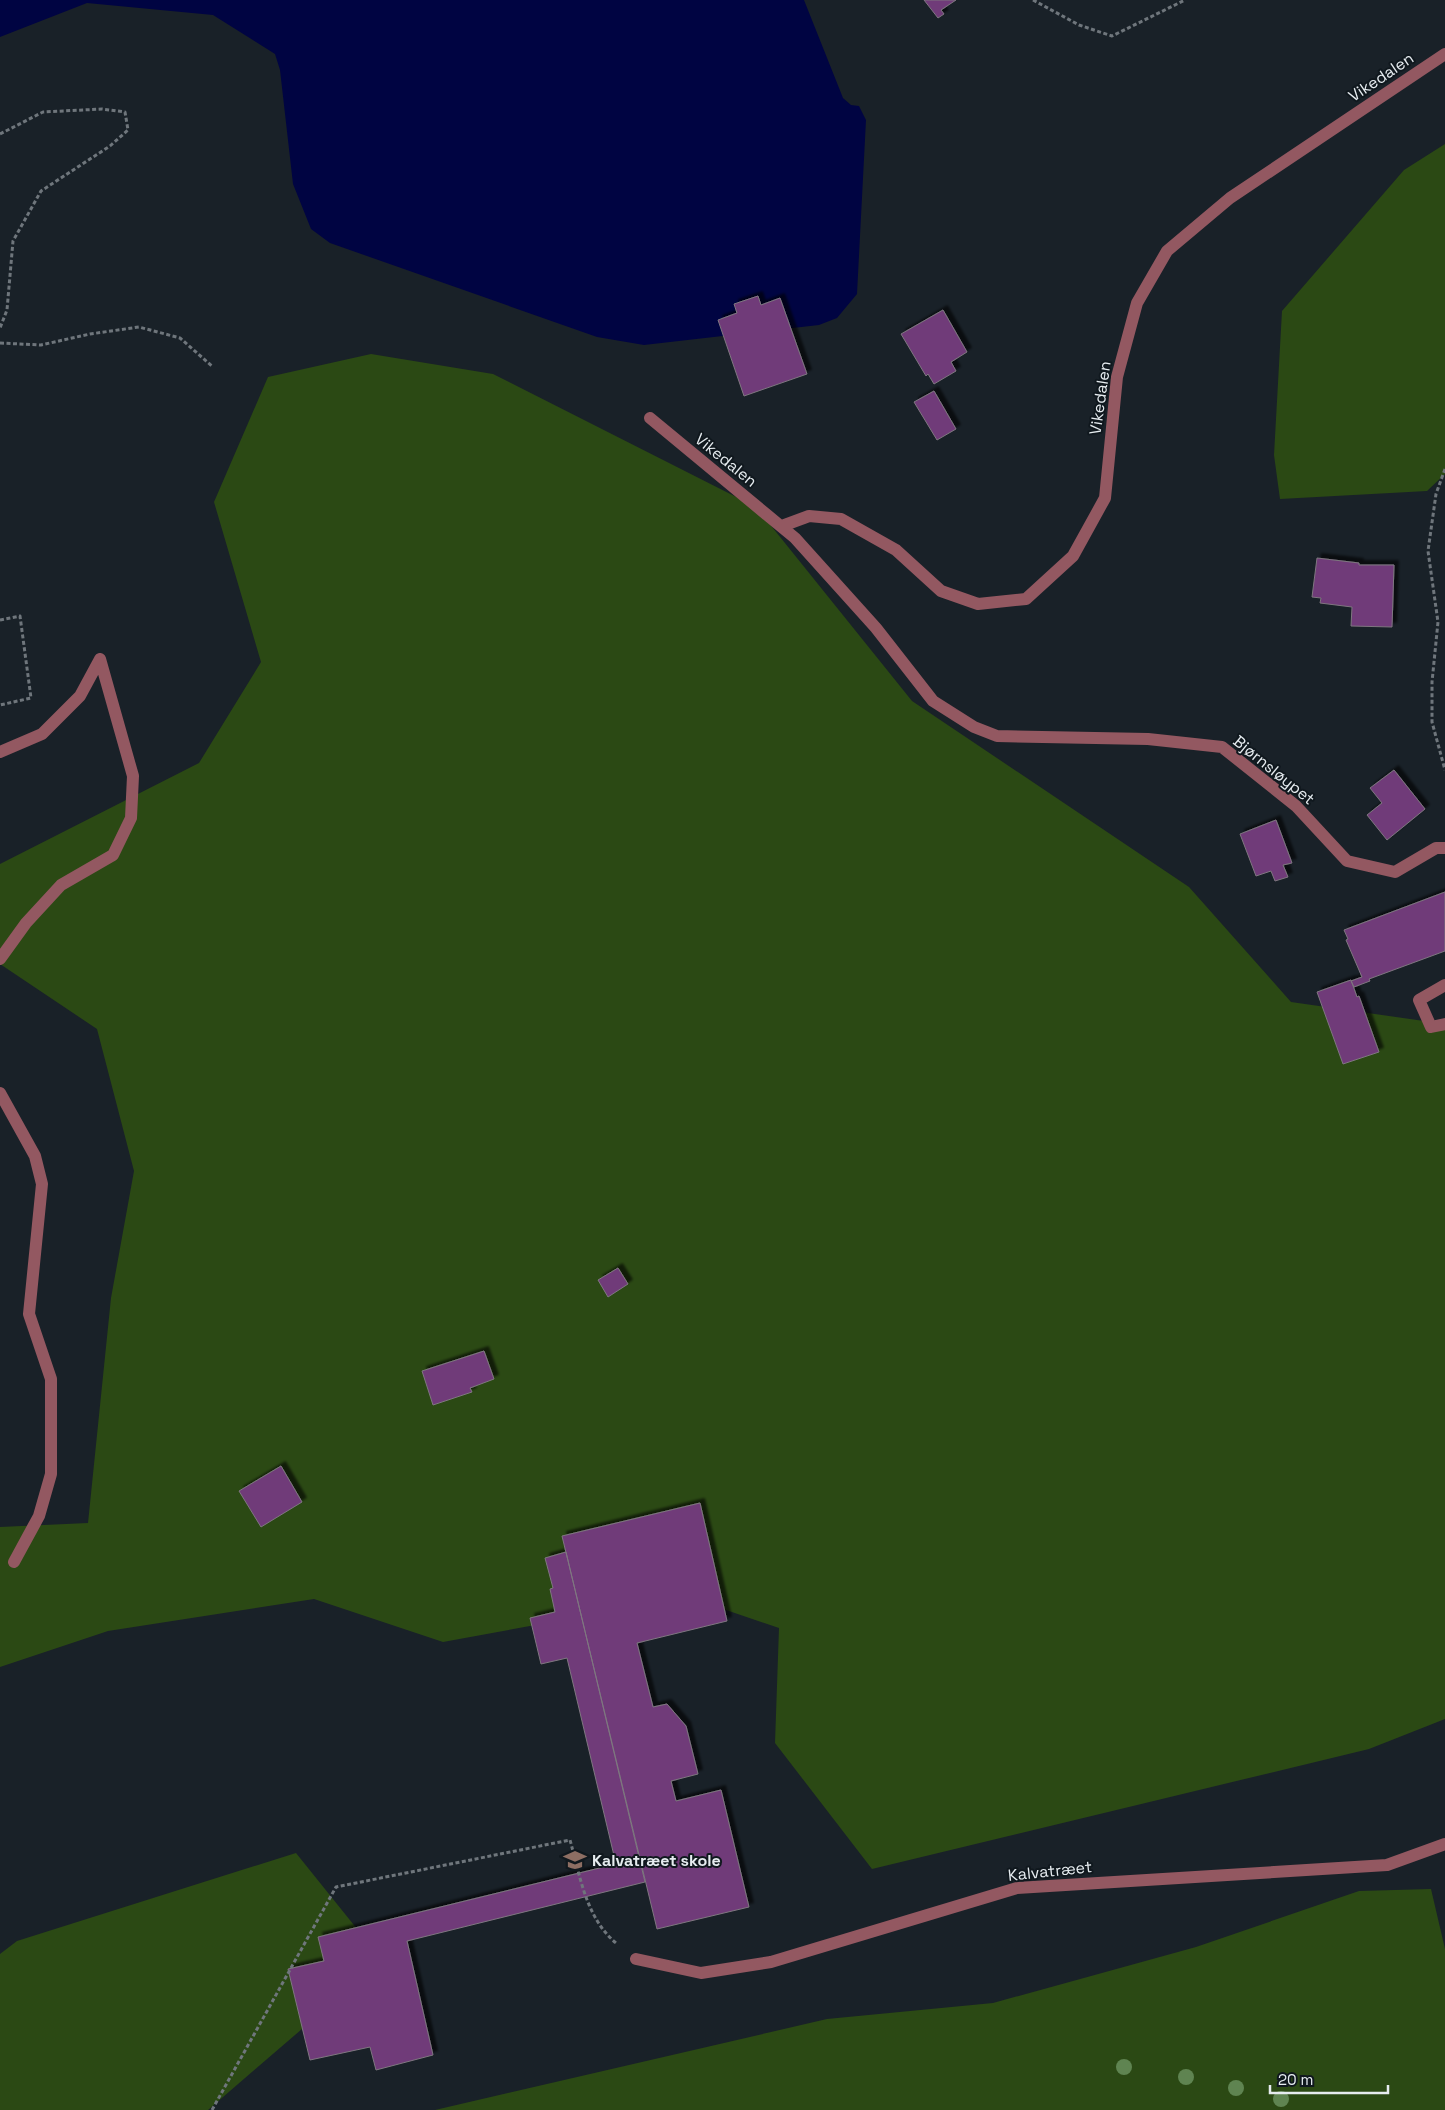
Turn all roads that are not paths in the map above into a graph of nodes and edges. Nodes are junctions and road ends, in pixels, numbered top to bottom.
1 (1445, 54) edge
2 (650, 418) dead end
3 (782, 526) junction
4 (997, 736) joint
5 (0, 752) edge
6 (1445, 848) edge
7 (0, 960) edge
8 (1445, 985) edge
9 (1445, 1024) edge
10 (0, 1093) edge
11 (14, 1562) dead end
12 (1445, 1844) edge
13 (636, 1959) road end

1 - 3 street, Vikedalen
2 - 3 street, Vikedalen
3 - 4 street, Vikedalen
4 - 6 street, Bjørnsløypet
5 - 7 street
8 - 9 street
10 - 11 street
12 - 13 street, Kalvatræet

